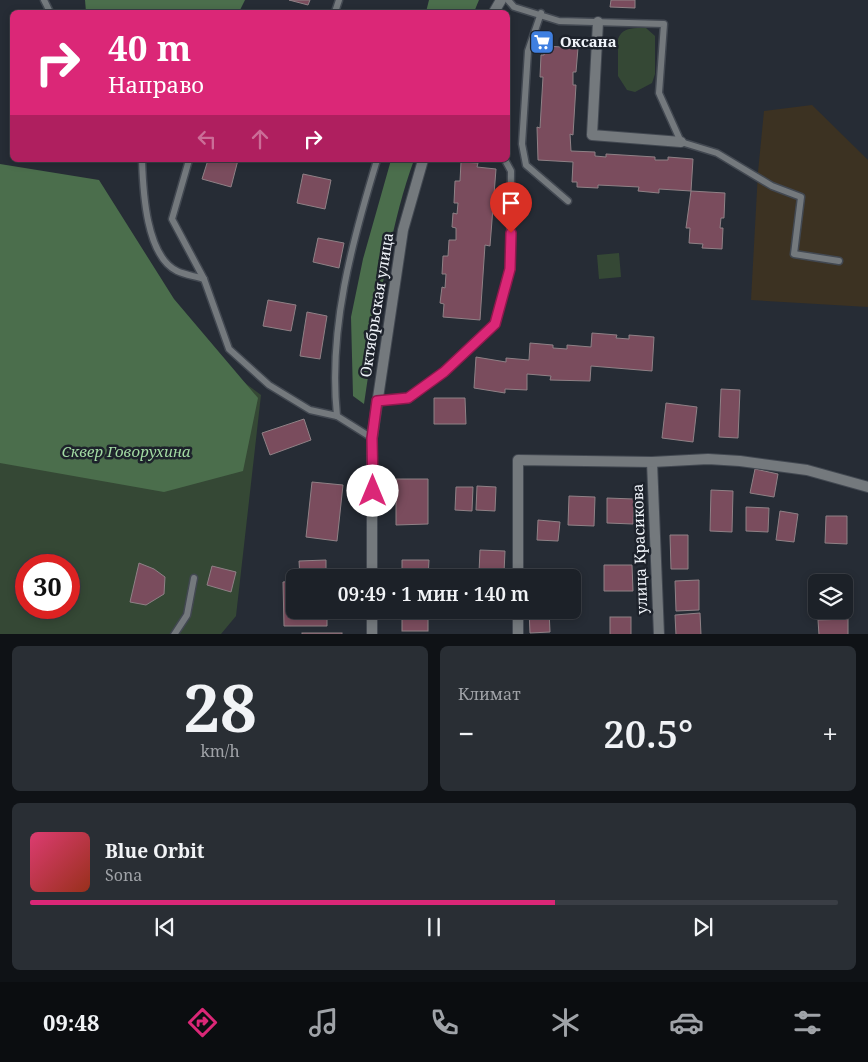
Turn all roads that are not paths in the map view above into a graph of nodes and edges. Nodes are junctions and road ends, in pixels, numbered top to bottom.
1 (508, 0) edge
2 (541, 14) junction
3 (598, 22) junction
4 (681, 142) junction
5 (142, 162) edge
6 (188, 162) edge
7 (376, 162) edge
8 (421, 162) edge
9 (506, 162) edge
10 (568, 201) dead end
11 (839, 261) dead end
12 (204, 278) junction
13 (377, 401) junction
14 (336, 416) junction
15 (372, 438) junction
16 (652, 462) junction
17 (868, 487) edge
18 (372, 569) edge
19 (518, 569) edge
20 (194, 578) dead end
21 (372, 619) edge
22 (518, 619) edge
23 (174, 634) edge
24 (372, 634) edge
25 (518, 634) edge
26 (659, 634) edge

1 - 2 lane
2 - 3 lane
2 - 10 lane
3 - 4 lane
3 - 4 street
4 - 11 lane
5 - 12 lane
6 - 12 lane
7 - 14 lane
8 - 13 street, Октябрьская улица
9 - 13 lane
12 - 14 lane
13 - 15 street, Октябрьская улица
14 - 15 lane
15 - 18 street, Октябрьская улица
16 - 17 street
16 - 19 street
16 - 26 street, улица Красикова
20 - 23 lane
21 - 24 street
22 - 25 street

